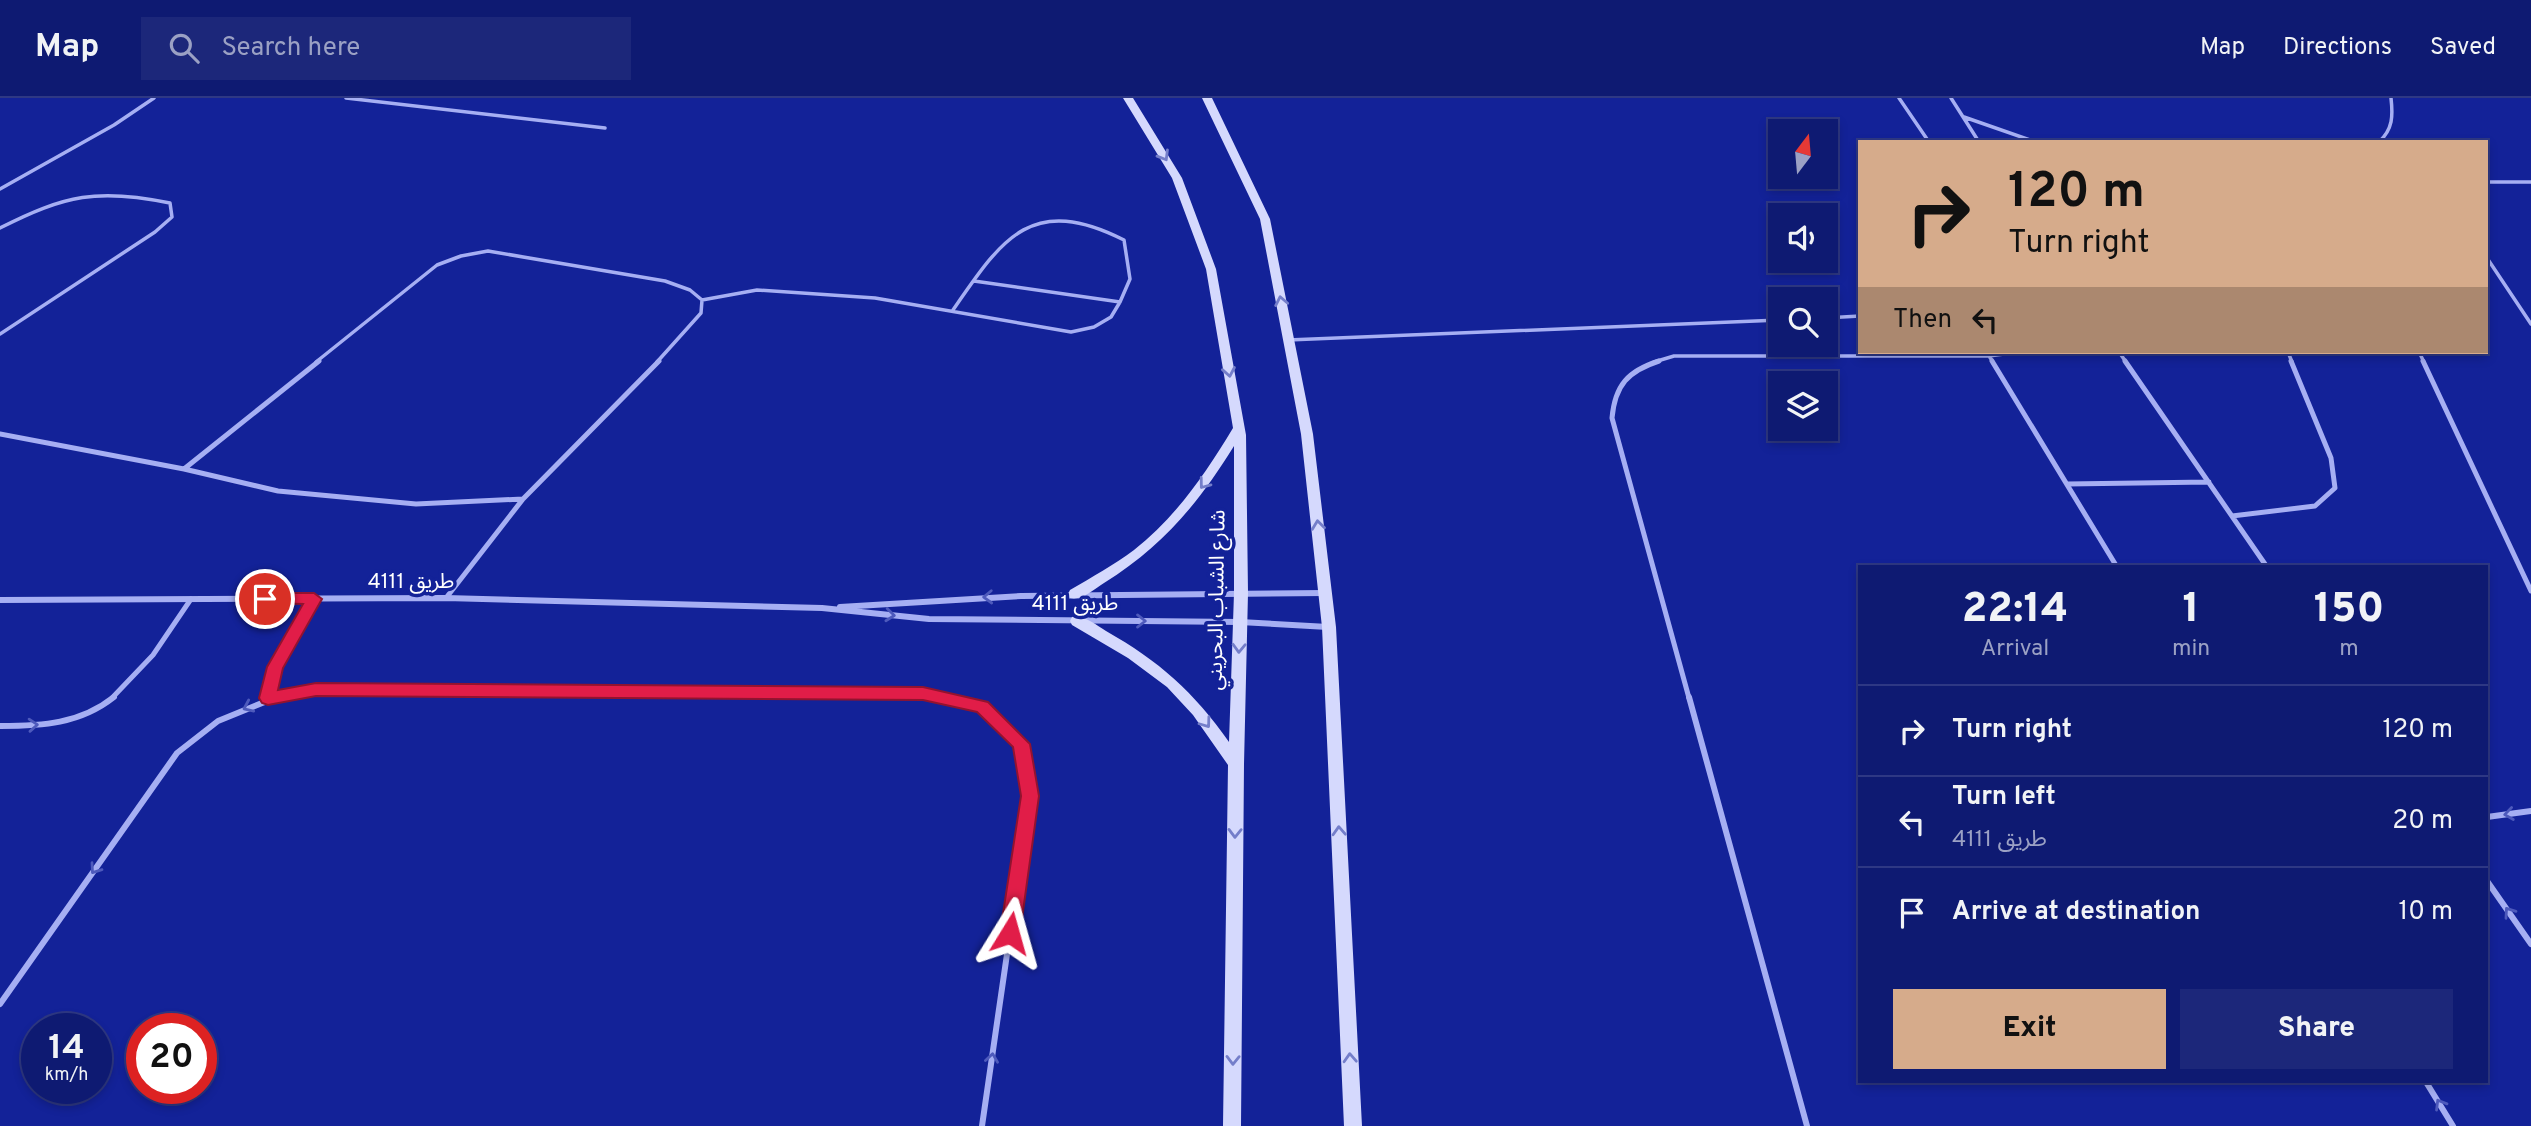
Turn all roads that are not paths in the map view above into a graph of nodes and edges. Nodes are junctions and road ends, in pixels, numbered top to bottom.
1 (154, 98) edge
2 (346, 98) edge
3 (1128, 98) edge
4 (1207, 98) edge
5 (1899, 98) edge
6 (1951, 98) edge
7 (2391, 98) edge
8 (1964, 117) junction
9 (606, 128) dead end
10 (1927, 140) edge
11 (1978, 140) edge
12 (2030, 140) edge
13 (2381, 140) edge
14 (2488, 182) edge
15 (2531, 182) edge
16 (0, 189) edge
17 (0, 228) edge
18 (2488, 260) edge
19 (974, 281) junction
20 (702, 300) junction
21 (1120, 302) junction
22 (953, 310) junction
23 (1858, 316) edge
24 (1838, 317) edge
25 (1768, 320) edge
26 (2531, 324) edge
27 (0, 334) edge
28 (1288, 340) junction
29 (2004, 354) edge
30 (2120, 354) edge
31 (2289, 354) edge
32 (2420, 354) edge
33 (1989, 356) junction
34 (1239, 426) junction
35 (0, 434) edge
36 (184, 469) junction
37 (2209, 482) junction
38 (2067, 484) junction
39 (523, 499) junction
40 (2232, 516) junction
41 (2116, 565) edge
42 (2266, 565) edge
43 (2531, 591) edge
44 (1241, 593) junction
45 (1326, 593) junction
46 (1076, 594) junction
47 (446, 598) junction
48 (191, 599) junction
49 (314, 599) junction
50 (0, 600) edge
51 (822, 608) junction
52 (1077, 621) junction
53 (1240, 622) junction
54 (1329, 627) junction
55 (268, 698) junction
56 (0, 726) edge
57 (1236, 764) junction
58 (2531, 811) edge
59 (2488, 817) edge
60 (2488, 882) edge
61 (2531, 944) edge
62 (0, 1004) edge
63 (2427, 1083) edge
64 (982, 1126) edge
65 (1232, 1126) edge
66 (1353, 1126) edge
67 (1807, 1126) edge
68 (2453, 1126) edge

1 - 16 lane
2 - 9 lane
3 -> 34 street, شارع الشباب البحريني
28 -> 4 street
5 - 10 lane
6 - 8 lane
7 - 13 lane
8 - 11 lane
8 - 12 lane
14 - 15 lane
17 - 27 lane
18 - 26 lane
19 - 21 lane
19 - 21 lane
19 - 22 lane
20 - 22 lane
20 - 36 lane
20 - 39 lane
21 - 22 lane
23 - 24 lane
25 - 28 lane
45 -> 28 street
29 - 33 lane
30 - 37 lane
31 - 40 lane
32 - 43 lane
33 - 38 lane
33 - 67 lane
34 - 44 street, شارع الشباب البحريني
34 -> 46 street
35 - 36 lane
36 - 39 lane
37 - 38 lane
37 - 40 lane
38 - 41 lane
39 - 47 lane
40 - 42 lane
44 - 45 street, طريق 4111
44 - 46 street, طريق 4111
44 - 53 street, شارع الشباب البحريني
45 - 54 street
46 -> 51 street, طريق 4111
47 - 49 street, طريق 4111
47 - 51 street, طريق 4111
48 - 49 street, طريق 4111
48 - 50 street, طريق 4111
56 -> 48 lane
49 - 55 lane
51 -> 52 street, طريق 4111
52 -> 53 street, طريق 4111
52 -> 57 street
53 - 54 street, طريق 4111
53 -> 57 street, شارع الشباب البحريني
66 -> 54 street
55 -> 62 lane
64 -> 55 lane
57 -> 65 street, شارع الشباب البحريني
58 -> 59 lane
61 -> 60 lane
68 -> 63 lane

